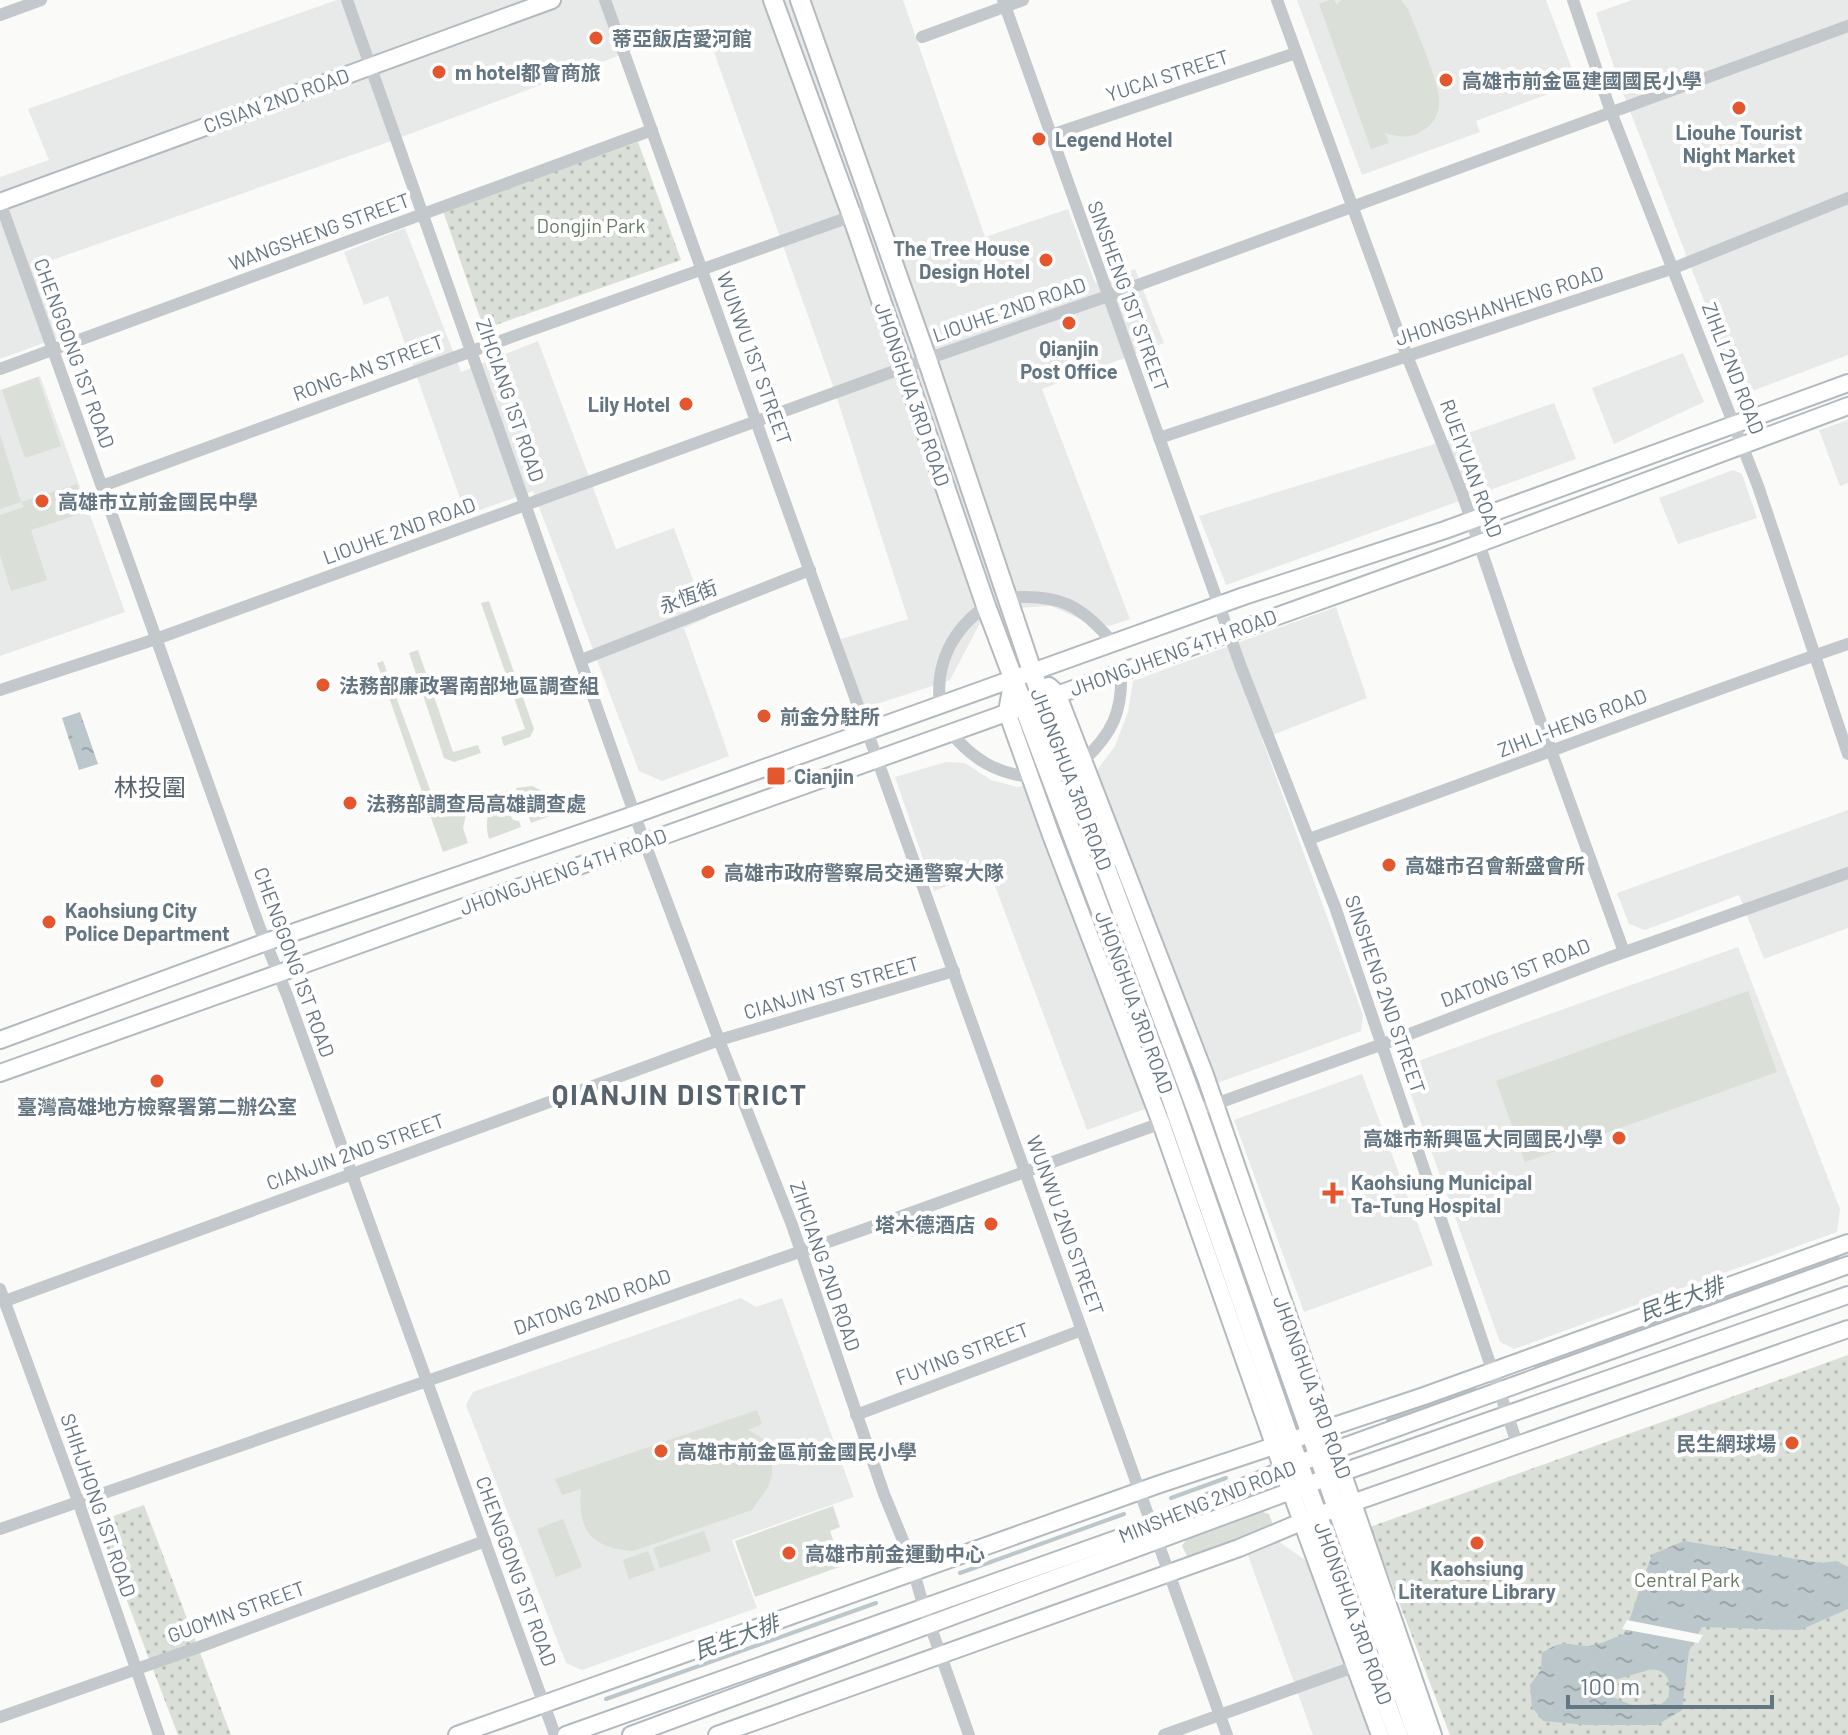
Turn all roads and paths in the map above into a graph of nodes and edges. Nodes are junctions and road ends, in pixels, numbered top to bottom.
1 (41, 0) edge
2 (347, 0) edge
3 (552, 0) edge
4 (605, 0) edge
5 (773, 0) edge
6 (800, 0) edge
7 (1023, 0) edge
8 (1277, 0) edge
9 (1573, 0) edge
10 (1004, 3) edge
11 (0, 15) edge
12 (1848, 26) edge
13 (922, 37) dead end
14 (1296, 53) junction
15 (371, 65) junction
16 (1611, 112) junction
17 (652, 130) junction
18 (1051, 135) junction
19 (1848, 198) edge
20 (0, 202) edge
21 (875, 208) junction
22 (1353, 208) junction
23 (424, 214) junction
24 (852, 216) junction
25 (1674, 268) junction
26 (702, 269) junction
27 (1108, 296) junction
28 (53, 350) junction
29 (472, 351) junction
30 (1407, 356) junction
31 (927, 359) junction
32 (903, 368) junction
33 (0, 369) edge
34 (1848, 383) edge
35 (1848, 406) edge
36 (757, 421) junction
37 (1734, 425) junction
38 (1159, 438) junction
39 (1742, 445) junction
40 (102, 486) junction
41 (526, 505) junction
42 (1471, 520) junction
43 (1479, 543) junction
44 (810, 570) junction
45 (1006, 598) junction
46 (1219, 605) junction
47 (986, 606) junction
48 (1228, 632) junction
49 (156, 639) junction
50 (1113, 643) junction
51 (1848, 644) edge
52 (1814, 656) junction
53 (581, 660) junction
54 (1121, 670) junction
55 (1032, 671) junction
56 (1013, 678) junction
57 (0, 690) edge
58 (1041, 699) junction
59 (940, 704) junction
60 (1007, 712) junction
61 (868, 729) junction
62 (950, 732) junction
63 (1551, 752) junction
64 (1848, 754) edge
65 (878, 758) junction
66 (1082, 762) junction
67 (1030, 777) junction
68 (636, 814) junction
69 (1309, 839) junction
70 (644, 841) junction
71 (1848, 873) edge
72 (266, 942) junction
73 (1624, 952) junction
74 (954, 971) junction
75 (279, 974) junction
76 (0, 1040) edge
77 (719, 1040) junction
78 (1383, 1044) junction
79 (0, 1073) edge
80 (1215, 1104) junction
81 (1197, 1111) junction
82 (1170, 1120) junction
83 (1026, 1172) junction
84 (351, 1174) junction
85 (1848, 1243) edge
86 (800, 1252) junction
87 (1848, 1265) edge
88 (2, 1295) edge
89 (1848, 1295) edge
90 (1848, 1329) edge
91 (1082, 1330) junction
92 (1491, 1372) junction
93 (425, 1380) junction
94 (1499, 1393) junction
95 (856, 1415) junction
96 (1507, 1415) junction
97 (1328, 1427) junction
98 (1309, 1433) junction
99 (1282, 1443) junction
100 (1518, 1446) junction
101 (1336, 1451) junction
102 (1318, 1457) junction
103 (1291, 1466) junction
104 (1335, 1475) junction
105 (1299, 1488) junction
106 (1140, 1491) junction
107 (78, 1501) junction
108 (1346, 1505) junction
109 (1310, 1518) junction
110 (0, 1529) edge
111 (1156, 1534) junction
112 (485, 1541) junction
113 (1169, 1573) junction
114 (913, 1574) junction
115 (924, 1608) junction
116 (931, 1626) junction
117 (940, 1653) junction
118 (1379, 1658) junction
119 (135, 1668) junction
120 (544, 1704) junction
121 (1220, 1715) junction
122 (0, 1717) edge
123 (159, 1735) edge
124 (457, 1735) edge
125 (555, 1735) edge
126 (566, 1735) edge
127 (631, 1735) edge
128 (717, 1735) edge
129 (969, 1735) edge
130 (1164, 1735) edge
131 (1227, 1735) edge
132 (1380, 1735) edge
133 (1398, 1735) edge
134 (1417, 1735) edge
135 (1433, 1735) edge

1 - 11 street
2 - 15 street, ZIHCIANG 1ST ROAD
3 - 15 street, CISIAN 2ND ROAD
4 - 17 street, WUNWU 1ST STREET
5 - 24 main road, JHONGHUA 3RD ROAD
6 - 21 main road, JHONGHUA 3RD ROAD
7 - 10 street
8 - 14 street, RUEIYUAN ROAD
9 - 16 street, ZIHLI 2ND ROAD
10 - 13 street
10 - 18 street, SINSHENG 1ST STREET
12 - 16 street, LIOUHE 2ND ROAD
14 - 18 street, YUCAI STREET
14 - 22 street, RUEIYUAN ROAD
15 - 20 street, CISIAN 2ND ROAD
15 - 23 street, ZIHCIANG 1ST ROAD
16 - 22 street, LIOUHE 2ND ROAD
16 - 25 street, ZIHLI 2ND ROAD
17 - 23 street, WANGSHENG STREET
17 - 26 street, WUNWU 1ST STREET
18 - 27 street, SINSHENG 1ST STREET
19 - 25 street, JHONGSHANHENG ROAD
20 - 28 street, CHENGGONG 1ST ROAD
21 - 24 street, RONG-AN STREET
21 - 31 main road, JHONGHUA 3RD ROAD
22 - 27 street, LIOUHE 2ND ROAD
22 - 30 street, RUEIYUAN ROAD
23 - 28 street, WANGSHENG STREET
23 - 29 street, ZIHCIANG 1ST ROAD
24 - 26 street, RONG-AN STREET
24 - 32 main road, JHONGHUA 3RD ROAD
25 - 30 street, JHONGSHANHENG ROAD
25 - 37 street, ZIHLI 2ND ROAD
26 - 29 street, RONG-AN STREET
26 - 36 street, WUNWU 1ST STREET
27 - 31 street, LIOUHE 2ND ROAD
27 - 38 street, SINSHENG 1ST STREET
28 - 33 street, WANGSHENG STREET
28 - 40 street, CHENGGONG 1ST ROAD
29 - 40 street, RONG-AN STREET
29 - 41 street, ZIHCIANG 1ST ROAD
30 - 38 street, JHONGSHANHENG ROAD
30 - 42 street, RUEIYUAN ROAD
31 - 32 street, LIOUHE 2ND ROAD
31 - 45 main road, JHONGHUA 3RD ROAD
32 - 36 street, LIOUHE 2ND ROAD
32 - 47 main road, JHONGHUA 3RD ROAD
34 - 37 street, JHONGJHENG 4TH ROAD
35 - 39 street, JHONGJHENG 4TH ROAD
36 - 41 street, LIOUHE 2ND ROAD
36 - 44 street, WUNWU 1ST STREET
37 - 39 street, ZIHLI 2ND ROAD
37 - 42 street, JHONGJHENG 4TH ROAD
38 - 46 street, SINSHENG 1ST STREET
39 - 43 street, JHONGJHENG 4TH ROAD
39 - 52 street, ZIHLI 2ND ROAD
40 - 49 street, CHENGGONG 1ST ROAD
41 - 49 street, LIOUHE 2ND ROAD
41 - 53 street, ZIHCIANG 1ST ROAD
42 - 43 street, RUEIYUAN ROAD
42 - 46 street, JHONGJHENG 4TH ROAD
43 - 48 street, JHONGJHENG 4TH ROAD
43 - 63 street, RUEIYUAN ROAD
44 - 53 street, 永恆街
44 - 61 street, WUNWU 1ST STREET
45 - 50 street
45 - 55 main road, JHONGHUA 3RD ROAD
46 - 48 street, SINSHENG 2ND STREET
46 - 50 street, JHONGJHENG 4TH ROAD
47 - 56 main road, JHONGHUA 3RD ROAD
47 - 59 street
48 - 54 street, JHONGJHENG 4TH ROAD
48 - 69 street, SINSHENG 2ND STREET
49 - 57 street, LIOUHE 2ND ROAD
49 - 72 street, CHENGGONG 1ST ROAD
50 - 55 street, JHONGJHENG 4TH ROAD
51 - 52 street, ZIHLI-HENG ROAD
52 - 63 street, ZIHLI-HENG ROAD
52 - 64 street, ZIHLI 2ND ROAD
53 - 68 street, ZIHCIANG 1ST ROAD
54 - 58 street, JHONGJHENG 4TH ROAD
54 - 66 street
55 - 56 street, JHONGJHENG 4TH ROAD
55 - 58 main road, JHONGHUA 3RD ROAD
56 - 58 main road, JHONGHUA 3RD ROAD
56 - 59 street, JHONGJHENG 4TH ROAD
56 - 60 street, JHONGHUA 3RD ROAD
58 - 60 street, JHONGJHENG 4TH ROAD
58 - 66 street, JHONGHUA 3RD ROAD
58 - 81 main road, JHONGHUA 3RD ROAD
58 - 82 main road, JHONGHUA 3RD ROAD
59 - 61 street, JHONGJHENG 4TH ROAD
60 - 62 street, JHONGJHENG 4TH ROAD
60 - 67 street, JHONGHUA 3RD ROAD
61 - 65 street, WUNWU 2ND STREET
61 - 68 street, JHONGJHENG 4TH ROAD
62 - 65 street, JHONGJHENG 4TH ROAD
62 - 67 street
63 - 69 street, ZIHLI-HENG ROAD
63 - 73 street, RUEIYUAN ROAD
65 - 70 street, JHONGJHENG 4TH ROAD
65 - 74 street, WUNWU 2ND STREET
66 - 80 street, JHONGHUA 3RD ROAD
67 - 82 street, JHONGHUA 3RD ROAD
68 - 70 street, ZIHCIANG 2ND ROAD
68 - 72 street, JHONGJHENG 4TH ROAD
69 - 78 street, SINSHENG 2ND STREET
70 - 75 street, JHONGJHENG 4TH ROAD
70 - 77 street, ZIHCIANG 2ND ROAD
71 - 73 street, DATONG 1ST ROAD
72 - 75 street, CHENGGONG 1ST ROAD
72 - 76 street, JHONGJHENG 4TH ROAD
73 - 78 street, DATONG 1ST ROAD
74 - 77 street, CIANJIN 1ST STREET
74 - 83 street, WUNWU 2ND STREET
75 - 79 street, JHONGJHENG 4TH ROAD
75 - 84 street, CHENGGONG 1ST ROAD
77 - 84 street, CIANJIN 2ND STREET
77 - 86 street, ZIHCIANG 2ND ROAD
78 - 80 street, DATONG 1ST ROAD
78 - 92 street, SINSHENG 2ND STREET
80 - 81 street, DATONG 1ST ROAD
80 - 97 street, JHONGHUA 3RD ROAD
81 - 82 street, DATONG 2ND ROAD
81 - 98 main road, JHONGHUA 3RD ROAD
82 - 83 street, DATONG 2ND ROAD
82 - 99 main road, JHONGHUA 3RD ROAD
83 - 86 street, DATONG 2ND ROAD
83 - 91 street, WUNWU 2ND STREET
84 - 88 street, CIANJIN 2ND STREET
84 - 93 street, CHENGGONG 1ST ROAD
85 - 92 street
86 - 93 street, DATONG 2ND ROAD
86 - 95 street, ZIHCIANG 2ND ROAD
87 - 94 street, MINSHENG 2ND ROAD
88 - 107 street, SHIHJHONG 1ST ROAD
89 - 96 street, MINSHENG 2ND ROAD
90 - 100 street
91 - 95 street, FUYING STREET
91 - 106 street, WUNWU 2ND STREET
92 - 94 street, SINSHENG 2ND STREET
92 - 97 street
93 - 107 street, DATONG 2ND ROAD
93 - 112 street, CHENGGONG 1ST ROAD
94 - 96 street, SINSHENG 2ND STREET
94 - 101 street, MINSHENG 2ND ROAD
95 - 114 street, ZIHCIANG 2ND ROAD
96 - 100 street, SINSHENG 2ND STREET
96 - 104 street, MINSHENG 2ND ROAD
97 - 98 street
97 - 101 street, JHONGHUA 3RD ROAD
98 - 99 street
98 - 102 main road, JHONGHUA 3RD ROAD
99 - 103 main road, JHONGHUA 3RD ROAD
99 - 106 street
100 - 108 street
101 - 102 street, MINSHENG 2ND ROAD
101 - 104 street, JHONGHUA 3RD ROAD
102 - 103 street, MINSHENG 2ND ROAD
102 - 104 main road, JHONGHUA 3RD ROAD
103 - 105 main road, JHONGHUA 3RD ROAD
103 - 111 street, MINSHENG 2ND ROAD
104 - 105 street, MINSHENG 2ND ROAD
104 - 108 main road, JHONGHUA 3RD ROAD
105 - 109 main road, JHONGHUA 3RD ROAD
105 - 111 street, MINSHENG 2ND ROAD
106 - 111 street, WUNWU 2ND STREET
106 - 114 street
107 - 110 street, DATONG 2ND ROAD
107 - 119 street, SHIHJHONG 1ST ROAD
108 - 109 street
108 - 118 main road, JHONGHUA 3RD ROAD
109 - 113 street
109 - 118 main road, JHONGHUA 3RD ROAD
111 - 113 street, WUNWU 2ND STREET
111 - 115 street, MINSHENG 2ND ROAD
111 - 116 street, MINSHENG 2ND ROAD
112 - 119 street, GUOMIN STREET
112 - 120 street, CHENGGONG 1ST ROAD
113 - 117 street
113 - 121 street, WUNWU 2ND STREET
114 - 115 street, ZIHCIANG 2ND ROAD
114 - 120 street
115 - 116 street, ZIHCIANG 2ND ROAD
115 - 126 street, MINSHENG 2ND ROAD
116 - 117 street, ZIHCIANG 2ND ROAD
116 - 127 street, MINSHENG 2ND ROAD
117 - 128 street
117 - 129 street, ZIHCIANG 2ND ROAD
118 - 121 street
118 - 132 street, JHONGHUA 3RD ROAD
118 - 133 main road, JHONGHUA 3RD ROAD
118 - 134 main road, JHONGHUA 3RD ROAD
118 - 135 street, JHONGHUA 3RD ROAD
119 - 122 street, GUOMIN STREET
119 - 123 street, SHIHJHONG 1ST ROAD
120 - 124 street
120 - 125 street, CHENGGONG 1ST ROAD
121 - 130 street
121 - 131 street, WUNWU 2ND STREET

